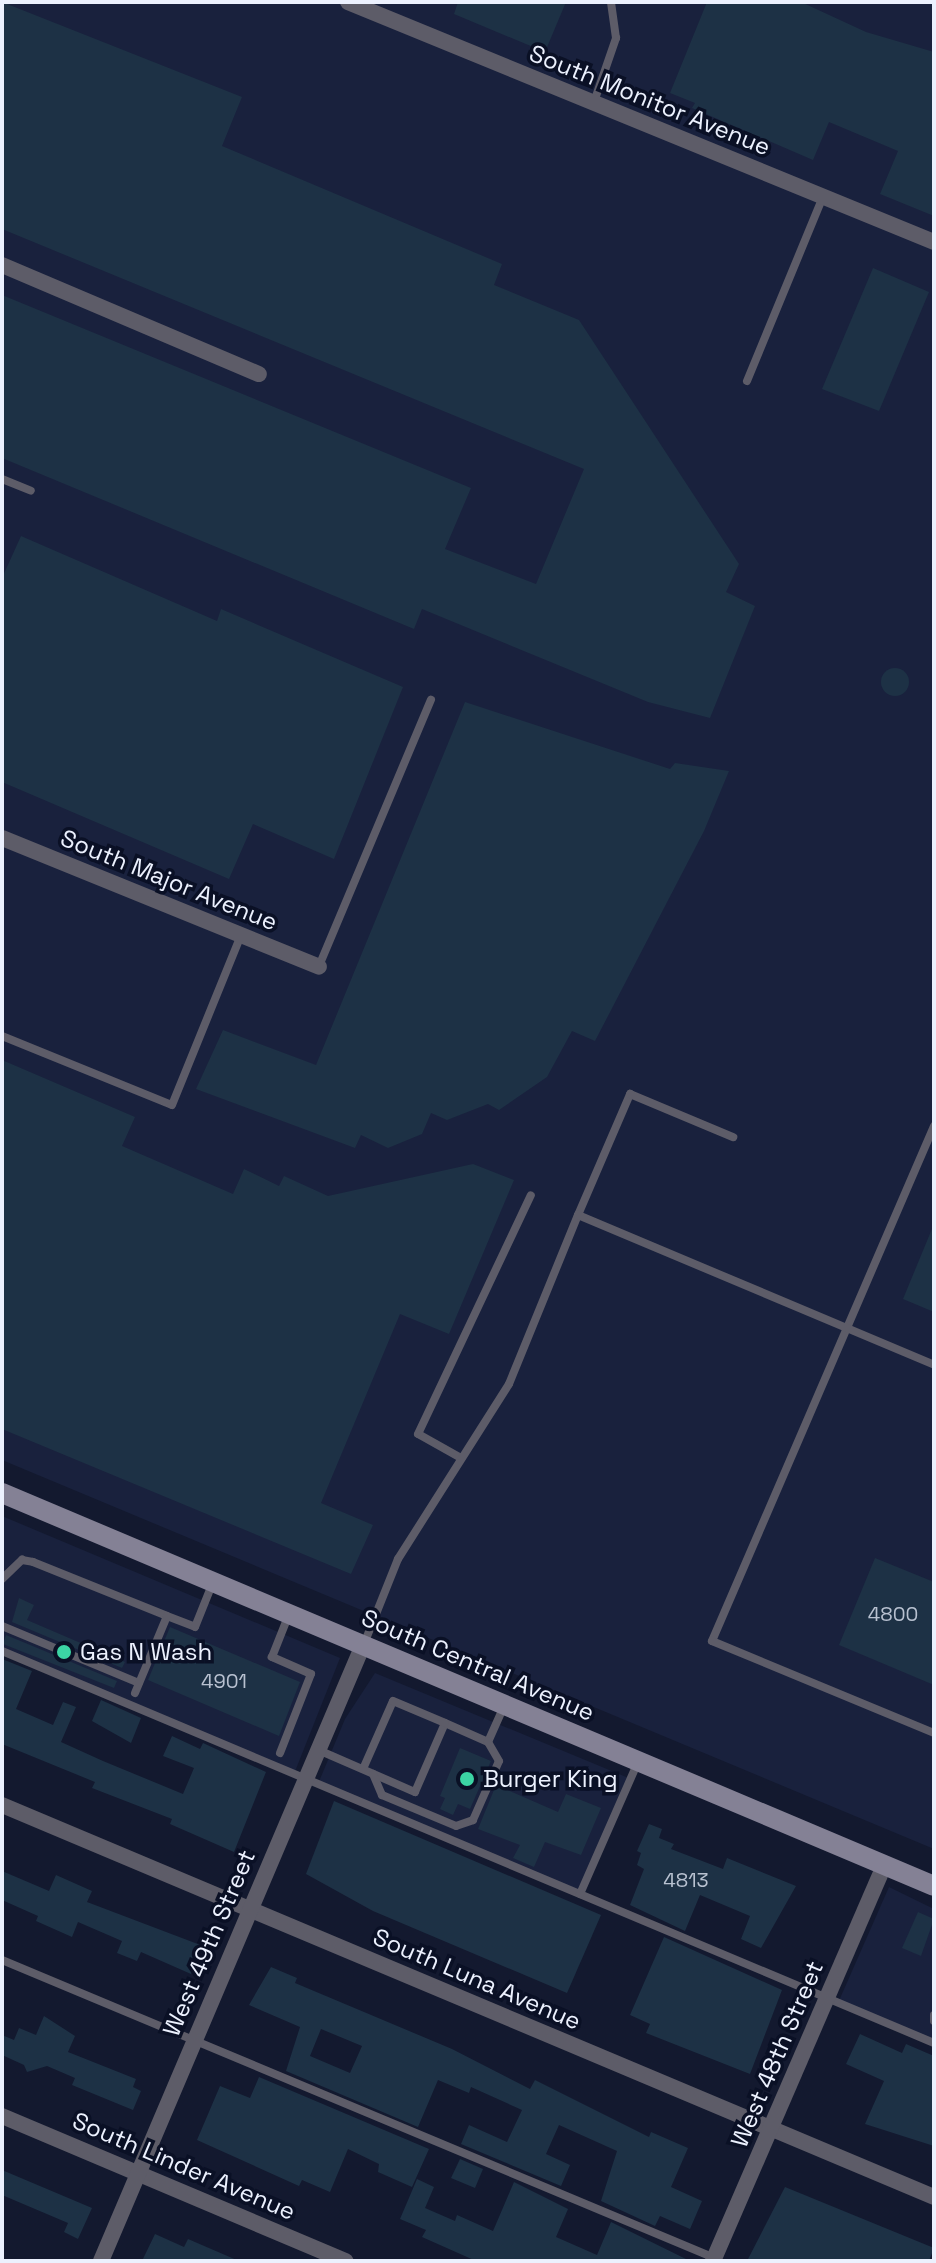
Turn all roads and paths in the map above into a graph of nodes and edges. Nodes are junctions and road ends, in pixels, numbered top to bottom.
1 (348, 2) edge
2 (611, 2) edge
3 (594, 103) junction
4 (823, 197) junction
5 (934, 242) edge
6 (2, 265) edge
7 (259, 374) dead end
8 (747, 381) dead end
9 (2, 479) edge
10 (31, 491) dead end
11 (431, 700) dead end
12 (2, 838) edge
13 (241, 935) junction
14 (319, 967) joint
15 (2, 1036) edge
16 (934, 1126) edge
17 (733, 1137) dead end
18 (531, 1195) dead end
19 (578, 1215) junction
20 (847, 1327) junction
21 (934, 1365) edge
22 (461, 1458) junction
23 (2, 1493) edge
24 (2, 1579) edge
25 (213, 1581) junction
26 (289, 1613) junction
27 (167, 1616) junction
28 (2, 1626) edge
29 (363, 1645) junction
30 (2, 1651) edge
31 (139, 1683) junction
32 (135, 1693) dead end
33 (505, 1704) junction
34 (445, 1723) junction
35 (934, 1733) edge
36 (488, 1742) junction
37 (316, 1748) junction
38 (280, 1753) dead end
39 (638, 1761) junction
40 (363, 1769) junction
41 (373, 1773) junction
42 (303, 1778) junction
43 (2, 1805) edge
44 (884, 1865) junction
45 (934, 1886) edge
46 (580, 1894) junction
47 (249, 1909) junction
48 (2, 1960) edge
49 (827, 1998) junction
50 (194, 2041) junction
51 (934, 2043) edge
52 (2, 2116) edge
53 (770, 2128) junction
54 (138, 2173) junction
55 (934, 2197) edge
56 (716, 2260) edge
57 (101, 2261) edge
58 (346, 2261) edge

1 - 3 street, South Monitor Avenue
2 - 3 lane
3 - 4 street, South Monitor Avenue
4 - 5 street, South Monitor Avenue
4 - 8 lane
6 - 7 street
9 - 10 lane
11 - 14 lane
12 - 13 street, South Major Avenue
13 - 14 street, South Major Avenue
13 - 15 lane
16 - 20 lane
17 - 19 lane
18 - 22 lane
19 - 20 lane
19 - 22 lane
20 - 21 lane
20 - 35 lane
22 - 29 lane
23 - 25 main road, South Central Avenue
24 - 27 lane
25 - 26 main road, South Central Avenue
25 - 27 lane
26 - 29 main road, South Central Avenue
26 - 38 lane
27 - 31 lane
28 - 31 lane
29 - 33 main road, South Central Avenue
29 - 37 street, West 49th Street
30 - 42 lane
31 - 32 lane
33 - 36 lane
33 - 39 main road, South Central Avenue
34 - 36 lane
34 - 40 lane
34 - 41 lane
36 - 41 lane
37 - 40 lane
37 - 42 street, West 49th Street
39 - 44 main road, South Central Avenue
39 - 46 lane
40 - 41 lane
42 - 46 lane
42 - 47 street, West 49th Street
43 - 47 street, South Luna Avenue
44 - 45 main road, South Central Avenue
44 - 49 street, West 48th Street
46 - 49 lane
47 - 50 street, West 49th Street
47 - 53 street, South Luna Avenue
48 - 50 lane
49 - 51 lane
49 - 53 street, West 48th Street
50 - 54 street, West 49th Street
50 - 56 lane
52 - 54 street, South Linder Avenue
53 - 55 street, South Luna Avenue
53 - 56 street, West 48th Street
54 - 57 street, West 49th Street
54 - 58 street, South Linder Avenue

